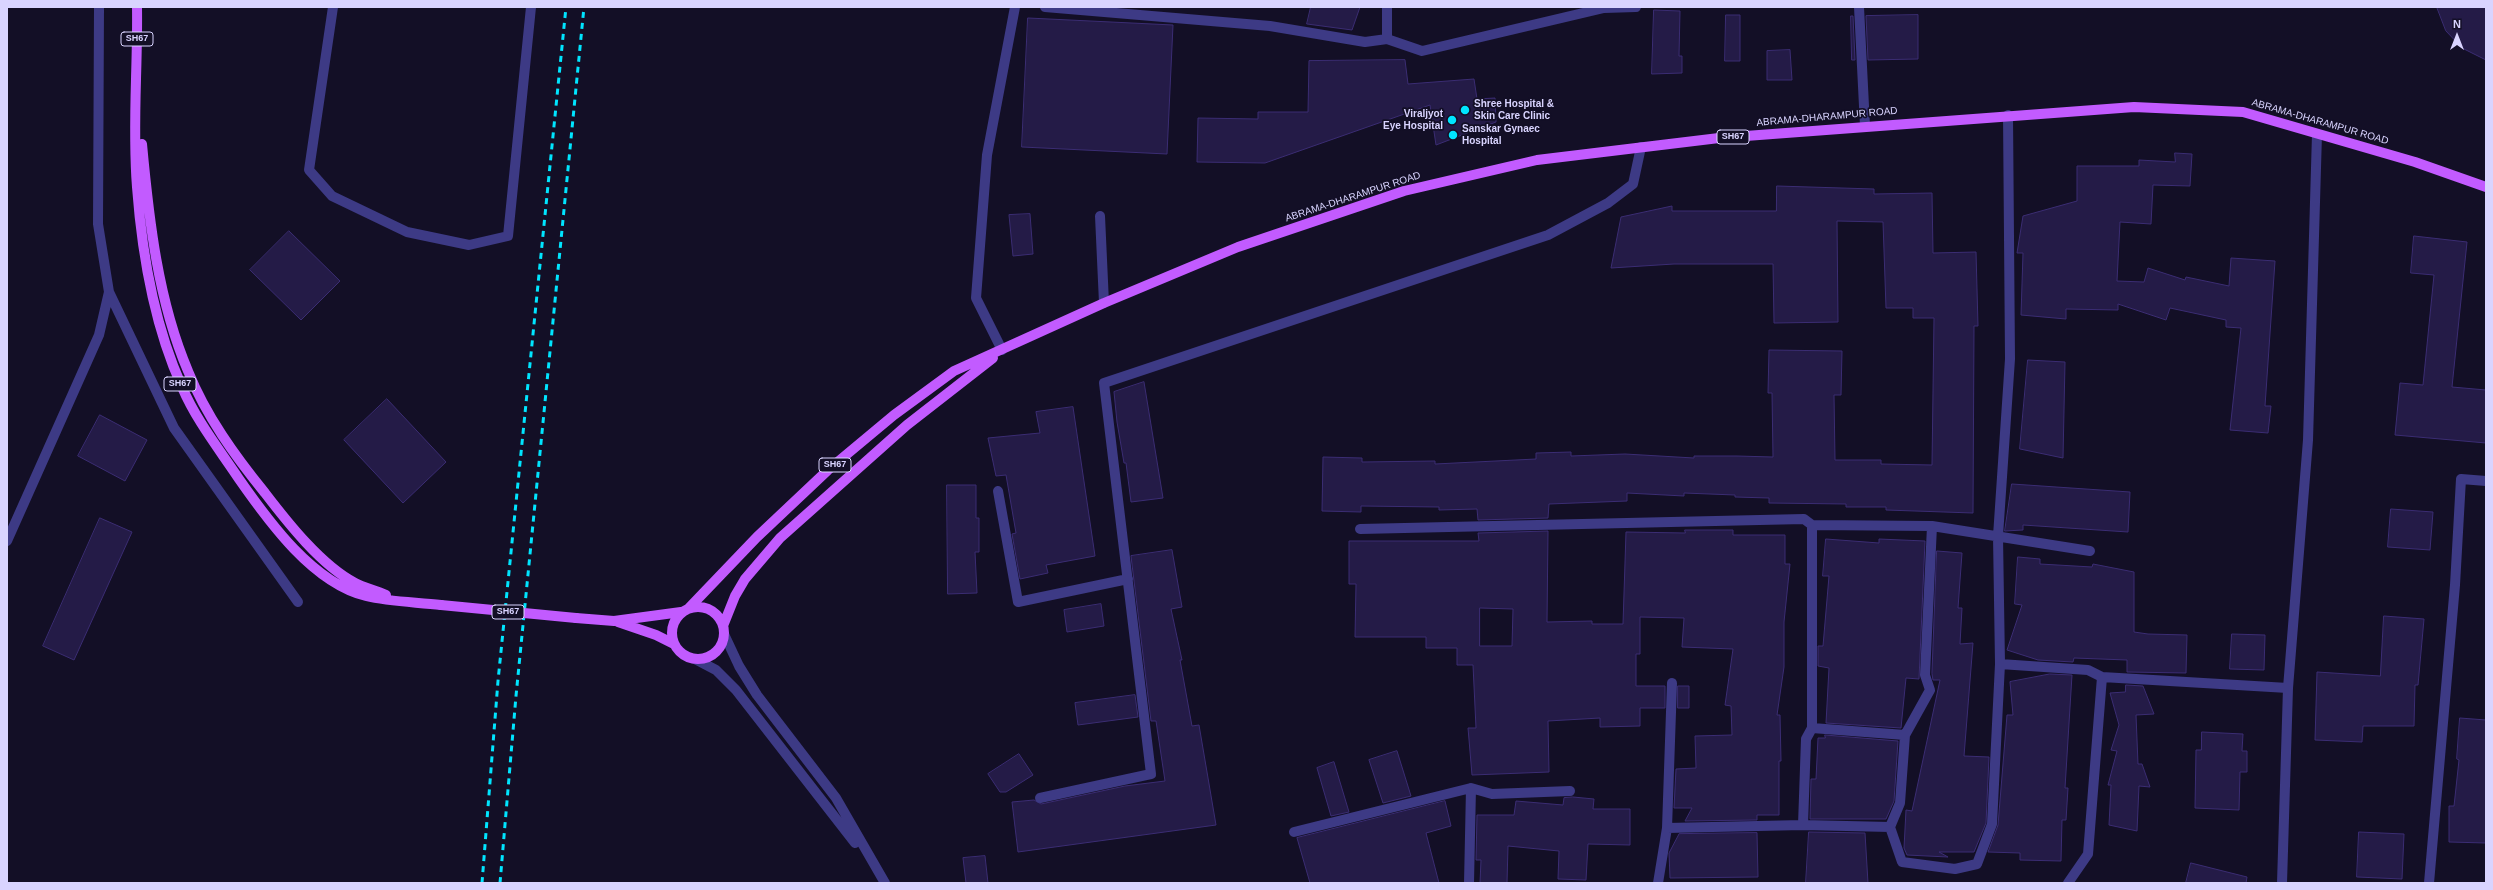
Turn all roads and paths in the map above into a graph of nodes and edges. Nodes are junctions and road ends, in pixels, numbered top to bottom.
1 (99, 7) edge
2 (137, 7) edge
3 (333, 7) edge
4 (531, 7) edge
5 (1016, 7) edge
6 (1045, 7) edge
7 (1387, 7) edge
8 (1636, 7) edge
9 (1859, 7) edge
10 (1387, 39) junction
11 (2008, 115) junction
12 (1865, 126) junction
13 (2317, 134) junction
14 (1641, 147) junction
15 (2486, 187) edge
16 (1100, 216) dead end
17 (109, 292) junction
18 (1104, 303) junction
19 (1002, 350) junction
20 (2486, 481) edge
21 (998, 491) dead end
22 (1812, 525) junction
23 (1932, 526) junction
24 (1360, 529) dead end
25 (1998, 536) junction
26 (7, 541) edge
27 (2090, 551) dead end
28 (1128, 579) junction
29 (298, 602) dead end
30 (685, 610) junction
31 (614, 621) junction
32 (724, 630) junction
33 (674, 644) junction
34 (694, 659) junction
35 (2000, 664) junction
36 (2102, 677) junction
37 (1672, 683) dead end
38 (2288, 688) junction
39 (1812, 728) junction
40 (1905, 735) junction
41 (1471, 788) junction
42 (1570, 791) dead end
43 (1040, 798) dead end
44 (1803, 825) junction
45 (1890, 827) junction
46 (1667, 828) junction
47 (1294, 832) dead end
48 (1469, 883) edge
49 (1658, 883) edge
50 (2068, 883) edge
51 (2282, 883) edge
52 (2429, 883) edge

1 - 17 street
2 - 31 main road, SH67, bridge
3 - 4 street
5 - 19 street
6 - 10 street
7 - 10 street
8 - 10 street
9 - 12 street
11 - 12 main road, ABRAMA-DHARAMPUR ROAD / SH67
11 - 13 main road, ABRAMA-DHARAMPUR ROAD / SH67
11 - 25 street
12 - 14 main road, ABRAMA-DHARAMPUR ROAD / SH67
13 - 15 main road, ABRAMA-DHARAMPUR ROAD / SH67
13 - 38 street
14 - 18 main road, ABRAMA-DHARAMPUR ROAD / SH67
14 - 28 street
16 - 18 street
17 - 26 street
17 - 29 street
18 - 19 main road, ABRAMA-DHARAMPUR ROAD / SH67
19 - 30 main road, SH67
19 - 32 main road, SH67
20 - 52 street
21 - 28 street
22 - 23 street
22 - 24 street
22 - 39 street
23 - 25 street
23 - 40 street
25 - 27 street
25 - 35 street
28 - 43 street
30 - 31 main road, SH67
30 - 32 main road, SH67
30 - 33 main road, SH67
31 - 33 main road, SH67
32 - 34 main road, SH67
32 - 34 street
33 - 34 main road, SH67
35 - 36 street
35 - 45 street
36 - 38 street
36 - 50 street
37 - 46 street
38 - 51 street
39 - 40 street
39 - 44 street
40 - 45 street
41 - 42 street
41 - 47 street
41 - 48 street
44 - 45 street
44 - 46 street
46 - 49 street

